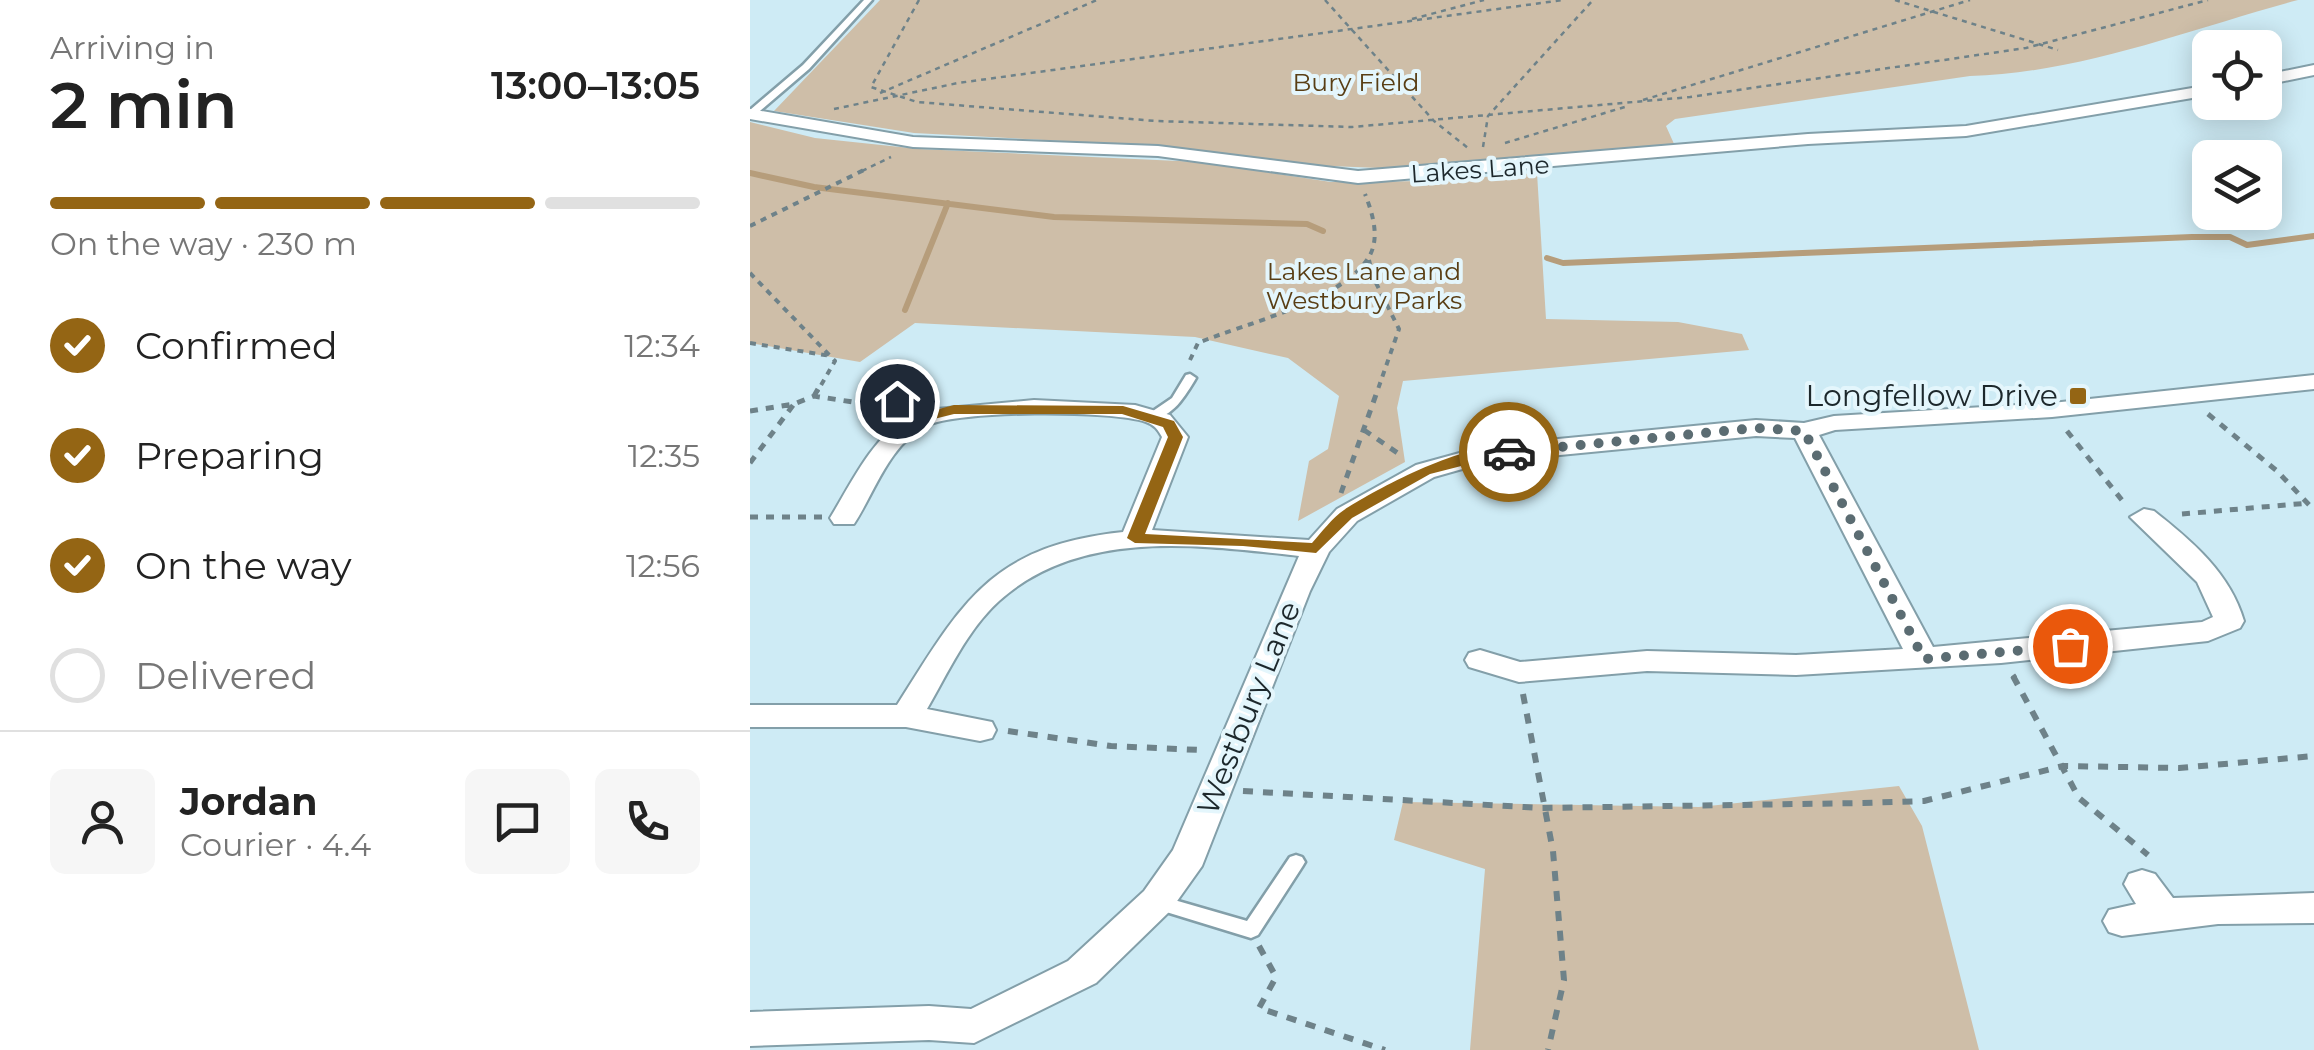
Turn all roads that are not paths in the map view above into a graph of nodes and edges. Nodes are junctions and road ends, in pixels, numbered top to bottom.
1 (868, 0) edge
2 (2314, 70) edge
3 (2282, 77) edge
4 (2192, 93) edge
5 (751, 114) edge
6 (1190, 378) road end
7 (2314, 382) edge
8 (882, 398) road end
9 (1154, 416) junction
10 (922, 418) junction
11 (1804, 431) junction
12 (2144, 517) road end
13 (844, 518) road end
14 (1135, 538) junction
15 (1316, 548) junction
16 (1924, 659) junction
17 (1480, 660) dead end
18 (750, 716) edge
19 (906, 716) junction
20 (980, 730) road end
21 (1296, 862) dead end
22 (1157, 901) junction
23 (2314, 908) edge
24 (2122, 921) dead end
25 (750, 1029) edge
26 (973, 1038) edge

1 - 5 lane
2 - 3 street
4 - 5 street, Lakes Lane
6 - 9 lane
7 - 11 street, Westbury Lane
8 - 10 street
9 - 10 street
9 - 14 street
10 - 13 street
11 - 15 street, Westbury Lane
11 - 16 street
12 - 16 street
14 - 15 street
14 - 19 street
15 - 22 street, Westbury Lane
16 - 17 street
18 - 19 street
19 - 20 street
21 - 22 lane
22 - 26 street, Westbury Lane
23 - 24 street
25 - 26 street, Westbury Lane

